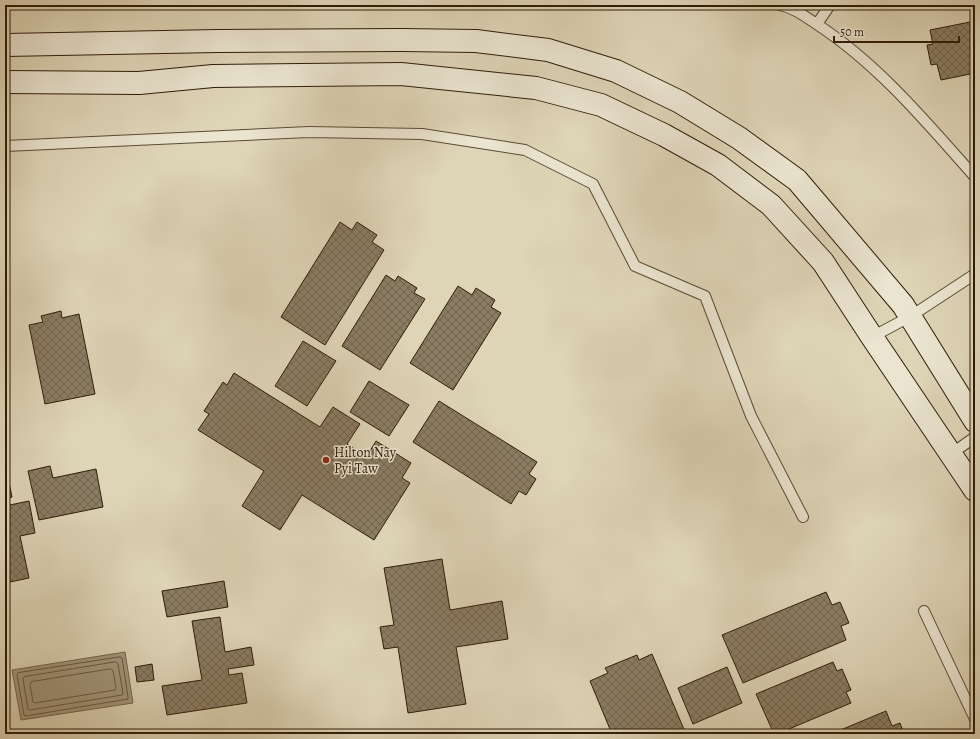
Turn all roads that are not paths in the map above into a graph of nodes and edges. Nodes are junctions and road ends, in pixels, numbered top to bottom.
1 (780, 5) edge
2 (830, 5) edge
3 (817, 24) junction
4 (5, 45) edge
5 (5, 82) edge
6 (5, 146) edge
7 (975, 177) edge
8 (975, 274) edge
9 (911, 316) junction
10 (872, 337) junction
11 (975, 421) edge
12 (975, 437) edge
13 (951, 454) junction
14 (975, 490) edge
15 (803, 517) dead end
16 (924, 611) dead end
17 (975, 719) edge

1 - 3 lane
2 - 3 lane
3 - 7 lane
4 - 9 main road
5 - 10 main road
6 - 15 lane
8 - 9 lane
9 - 10 lane
9 - 11 main road
10 - 13 main road
12 - 13 lane
13 - 14 main road
16 - 17 lane

